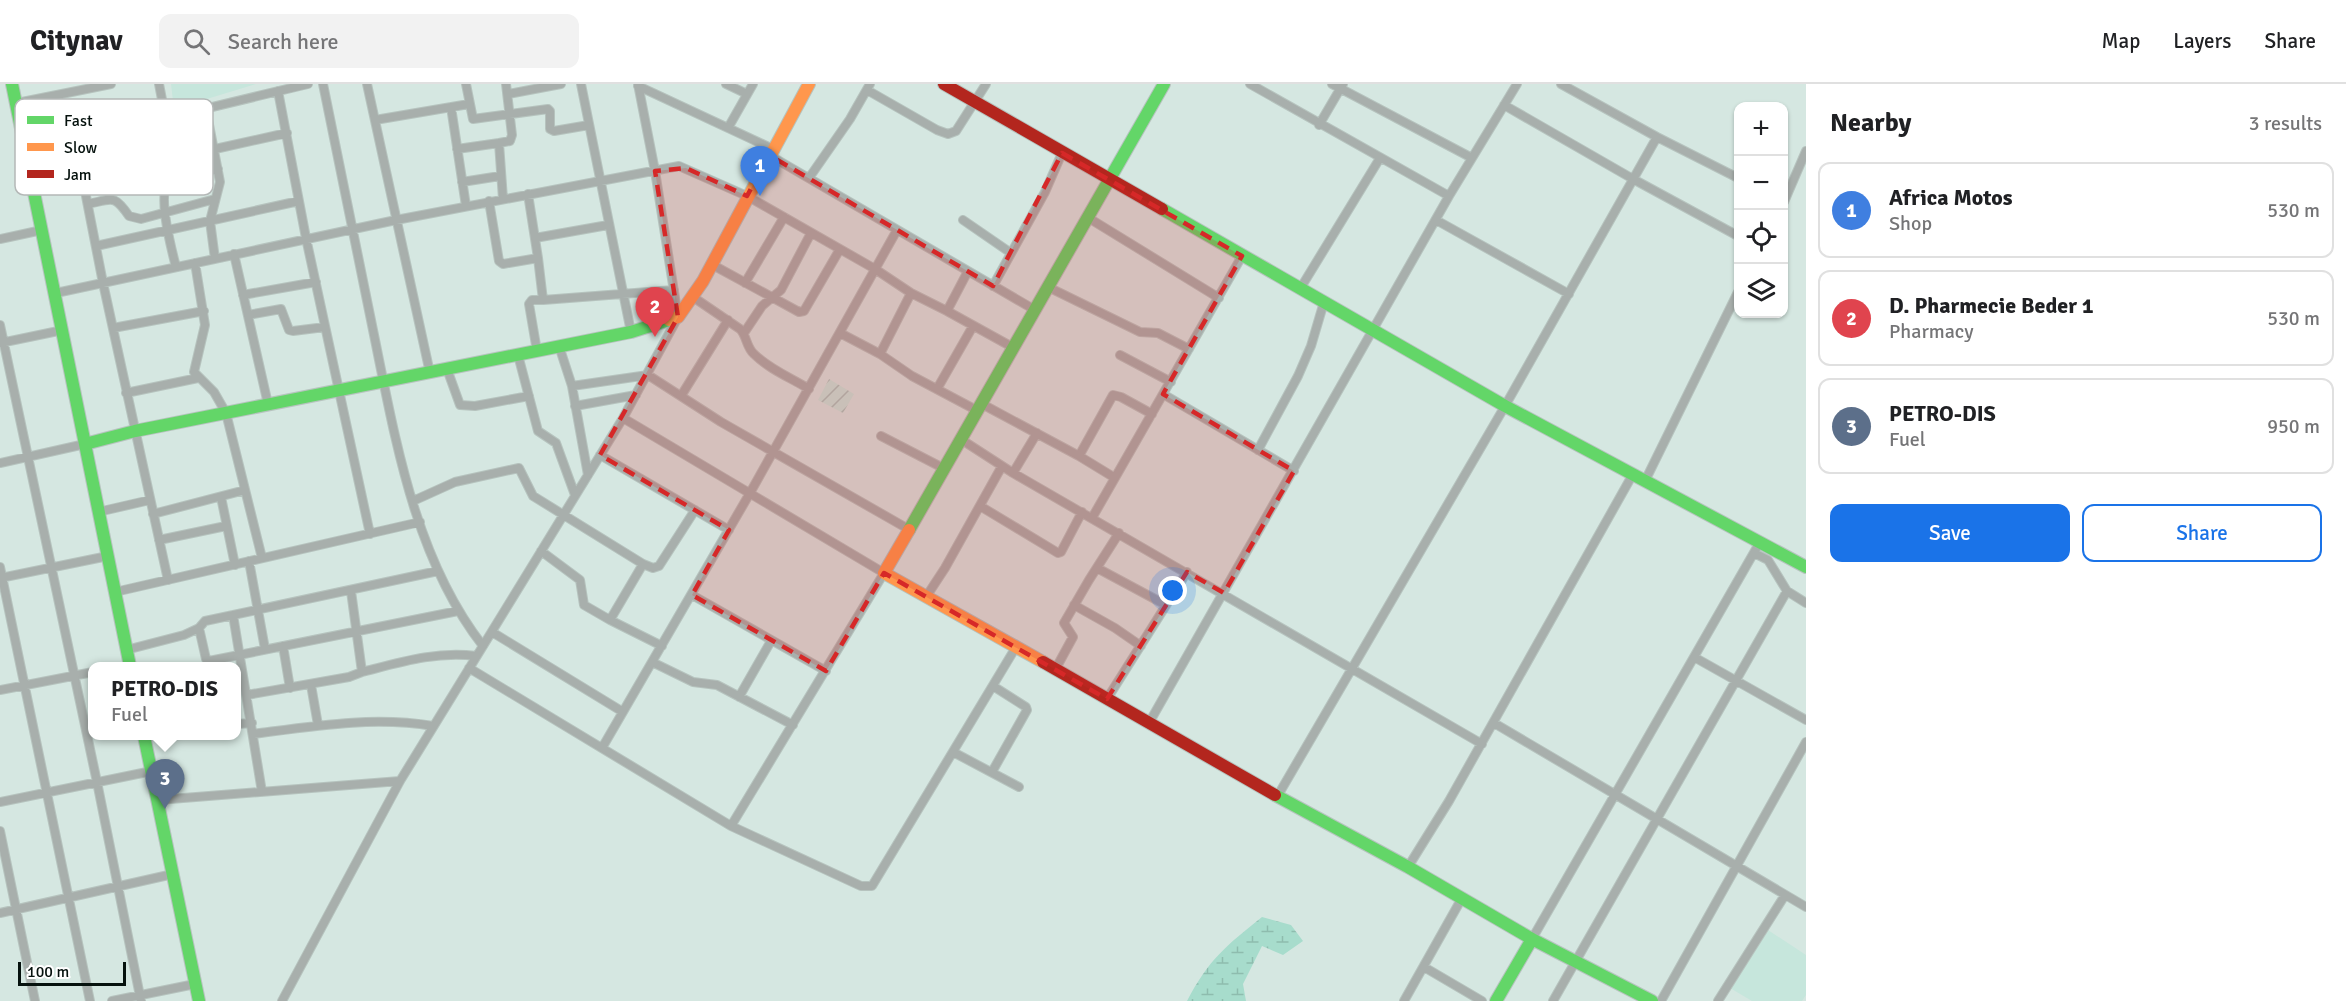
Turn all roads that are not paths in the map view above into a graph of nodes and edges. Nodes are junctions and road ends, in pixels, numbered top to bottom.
1 (12, 84) edge
2 (61, 84) edge
3 (111, 84) edge
4 (159, 84) edge
5 (308, 84) edge
6 (323, 84) edge
7 (367, 84) edge
8 (466, 84) edge
9 (506, 84) edge
10 (561, 84) edge
11 (581, 84) edge
12 (726, 84) edge
13 (753, 84) edge
14 (809, 84) edge
15 (944, 84) edge
16 (986, 84) edge
17 (1164, 84) edge
18 (1250, 84) edge
19 (1517, 84) edge
20 (1563, 84) edge
21 (638, 85) edge
22 (93, 86) edge
23 (1338, 86) edge
24 (868, 87) edge
25 (278, 91) junction
26 (508, 94) junction
27 (747, 94) junction
28 (63, 95) junction
29 (15, 99) edge
30 (40, 99) edge
31 (162, 99) edge
32 (975, 103) junction
33 (469, 104) junction
34 (1504, 105) junction
35 (213, 107) edge
36 (451, 107) junction
37 (510, 114) junction
38 (375, 120) junction
39 (1319, 124) junction
40 (589, 125) junction
41 (728, 128) junction
42 (287, 133) junction
43 (1657, 137) junction
44 (213, 139) edge
45 (499, 143) junction
46 (215, 149) junction
47 (457, 149) junction
48 (771, 152) junction
49 (1806, 152) edge
50 (1062, 153) junction
51 (1380, 158) junction
52 (1472, 158) junction
53 (218, 169) junction
54 (213, 170) edge
55 (655, 171) junction
56 (500, 176) junction
57 (1734, 176) edge
58 (809, 178) junction
59 (1633, 179) junction
60 (1108, 180) junction
61 (462, 182) junction
62 (600, 182) junction
63 (1788, 192) edge
64 (528, 194) junction
65 (36, 195) edge
66 (86, 195) edge
67 (165, 195) edge
68 (747, 196) junction
69 (1449, 196) junction
70 (215, 199) junction
71 (502, 199) junction
72 (299, 201) junction
73 (489, 201) junction
74 (88, 204) junction
75 (466, 206) junction
76 (165, 212) junction
77 (784, 217) junction
78 (1088, 217) junction
79 (210, 220) junction
80 (396, 220) junction
81 (963, 220) dead end
82 (1436, 220) junction
83 (608, 225) junction
84 (167, 229) junction
85 (352, 229) junction
86 (42, 230) junction
87 (897, 230) junction
88 (811, 233) junction
89 (1734, 234) edge
90 (306, 238) junction
91 (535, 238) junction
92 (0, 239) edge
93 (96, 246) junction
94 (840, 249) junction
95 (1011, 253) junction
96 (234, 254) junction
97 (1242, 256) junction
98 (538, 258) junction
99 (215, 259) junction
100 (195, 262) junction
101 (711, 264) junction
102 (176, 267) junction
103 (875, 269) junction
104 (968, 271) junction
105 (316, 282) junction
106 (103, 283) junction
107 (745, 283) junction
108 (993, 285) junction
109 (1048, 287) junction
110 (1300, 289) junction
111 (674, 290) junction
112 (56, 293) junction
113 (911, 293) junction
114 (622, 294) junction
115 (1569, 294) junction
116 (243, 295) junction
117 (693, 297) junction
118 (773, 298) junction
119 (1219, 298) junction
120 (543, 300) junction
121 (1734, 300) edge
122 (1324, 303) junction
123 (947, 310) junction
124 (1035, 310) junction
125 (204, 311) junction
126 (248, 315) junction
127 (678, 317) junction
128 (728, 320) junction
129 (0, 325) edge
130 (973, 326) junction
131 (325, 327) junction
132 (113, 328) junction
133 (63, 330) junction
134 (1373, 330) junction
135 (631, 332) junction
136 (744, 333) junction
137 (840, 333) junction
138 (2, 342) edge
139 (559, 346) junction
140 (1014, 348) junction
141 (1189, 349) junction
142 (537, 351) junction
143 (880, 354) junction
144 (518, 355) junction
145 (1120, 355) dead end
146 (447, 369) junction
147 (430, 373) junction
148 (648, 375) junction
149 (198, 378) junction
150 (384, 380) junction
151 (1171, 382) junction
152 (572, 386) junction
153 (809, 389) junction
154 (937, 389) junction
155 (338, 390) junction
156 (126, 393) junction
157 (636, 394) junction
158 (1163, 394) junction
159 (529, 396) junction
160 (681, 396) junction
161 (268, 404) junction
162 (575, 406) junction
163 (1505, 406) junction
164 (980, 408) junction
165 (226, 413) junction
166 (1152, 414) junction
167 (623, 418) junction
168 (135, 431) junction
169 (1037, 433) junction
170 (881, 436) dead end
171 (962, 440) junction
172 (85, 444) junction
173 (1258, 450) junction
174 (773, 453) junction
175 (600, 455) junction
176 (1079, 456) junction
177 (27, 457) junction
178 (0, 463) edge
179 (1002, 466) junction
180 (945, 469) junction
181 (1294, 471) junction
182 (1013, 472) junction
183 (1633, 474) junction
184 (588, 475) junction
185 (1115, 478) junction
186 (1645, 481) junction
187 (245, 490) junction
188 (750, 493) junction
189 (575, 495) junction
190 (221, 497) junction
191 (150, 500) junction
192 (413, 501) junction
193 (980, 506) junction
194 (695, 510) junction
195 (98, 512) junction
196 (1082, 512) junction
197 (153, 514) junction
198 (563, 515) junction
199 (1092, 518) junction
200 (420, 522) junction
201 (226, 526) junction
202 (729, 530) junction
203 (910, 530) junction
204 (1119, 533) junction
205 (370, 534) junction
206 (159, 540) junction
207 (1757, 548) junction
208 (541, 551) junction
209 (108, 556) junction
210 (262, 558) junction
211 (249, 561) junction
212 (643, 564) junction
213 (235, 565) junction
214 (0, 567) edge
215 (1806, 567) edge
216 (51, 568) junction
217 (1097, 568) junction
218 (438, 571) junction
219 (1187, 572) junction
220 (884, 573) junction
221 (1, 578) edge
222 (168, 580) junction
223 (351, 591) junction
224 (1787, 591) junction
225 (115, 592) junction
226 (1224, 593) junction
227 (692, 595) junction
228 (926, 597) junction
229 (1806, 603) edge
230 (1074, 605) junction
231 (1166, 605) junction
232 (258, 610) junction
233 (458, 611) junction
234 (233, 615) junction
235 (610, 620) junction
236 (199, 628) junction
237 (357, 630) junction
238 (492, 632) junction
239 (771, 641) junction
240 (283, 646) junction
241 (483, 646) junction
242 (662, 646) junction
243 (1141, 646) junction
244 (1016, 647) junction
245 (265, 649) junction
246 (126, 650) junction
247 (240, 654) junction
248 (476, 656) junction
249 (1694, 657) junction
250 (128, 662) edge
251 (652, 662) junction
252 (469, 668) junction
253 (1055, 670) junction
254 (1351, 670) junction
255 (826, 671) junction
256 (362, 672) junction
257 (88, 673) edge
258 (74, 675) junction
259 (1736, 680) junction
260 (24, 685) junction
261 (310, 685) junction
262 (993, 686) junction
263 (290, 688) junction
264 (0, 690) edge
265 (248, 695) junction
266 (739, 697) junction
267 (1107, 699) junction
268 (623, 712) junction
269 (1806, 720) edge
270 (252, 723) junction
271 (1149, 723) junction
272 (1494, 723) junction
273 (241, 724) edge
274 (318, 725) junction
275 (793, 725) junction
276 (433, 726) junction
277 (253, 734) junction
278 (145, 740) edge
279 (1806, 742) edge
280 (1482, 744) junction
281 (602, 748) junction
282 (953, 752) junction
283 (152, 771) junction
284 (992, 772) junction
285 (400, 781) junction
286 (97, 782) junction
287 (1019, 787) dead end
288 (262, 792) junction
289 (46, 793) junction
290 (1614, 795) junction
291 (1277, 797) junction
292 (158, 800) junction
293 (0, 802) edge
294 (1657, 819) junction
295 (731, 826) junction
296 (0, 831) edge
297 (1736, 866) junction
298 (1408, 867) junction
299 (173, 874) junction
300 (118, 887) junction
301 (1785, 895) junction
302 (68, 898) junction
303 (1462, 898) junction
304 (1806, 908) edge
305 (16, 910) junction
306 (0, 913) edge
307 (1532, 939) junction
308 (1575, 961) junction
309 (1424, 967) junction
310 (195, 984) junction
311 (140, 998) edge
312 (35, 1001) edge
313 (90, 1001) edge
314 (112, 1001) edge
315 (199, 1001) edge
316 (282, 1001) edge
317 (1404, 1001) edge
318 (1482, 1001) edge
319 (1496, 1001) edge
320 (1553, 1001) edge
321 (1652, 1001) edge
322 (1661, 1001) edge
323 (1718, 1001) edge

1 - 29 street
2 - 28 street
3 - 22 street
4 - 31 street
5 - 25 street
6 - 85 street
7 - 38 street
8 - 33 street
9 - 26 street
10 - 26 street
11 - 40 street
12 - 27 street
13 - 27 street
14 - 48 street
15 - 32 street
16 - 32 street
17 - 60 street
18 - 39 street
19 - 34 street
20 - 43 street
21 - 41 street
21 - 55 street
22 - 28 street
23 - 39 street
23 - 52 street
24 - 32 street
24 - 58 street
25 - 35 street
25 - 42 street
26 - 37 street
27 - 41 street
28 - 30 street
32 - 50 street
33 - 36 street
33 - 37 street
34 - 52 street
34 - 59 street
36 - 38 street
36 - 47 street
37 - 40 street
37 - 45 street
38 - 80 street
39 - 51 street
40 - 62 street
41 - 48 street
42 - 46 street
42 - 72 street
43 - 57 street
43 - 59 street
44 - 46 street
45 - 47 street
45 - 56 street
46 - 53 street
47 - 61 street
48 - 58 street
48 - 68 street
49 - 63 street
50 - 60 street
50 - 95 street
51 - 69 street
51 - 110 street
52 - 69 street
53 - 54 street
53 - 70 street
55 - 62 street
55 - 68 street
55 - 111 street
56 - 61 street
56 - 71 street
58 - 87 street
59 - 89 street
59 - 115 street
60 - 78 street
60 - 97 street
61 - 75 street
62 - 64 street
62 - 83 street
64 - 71 street
64 - 91 street
65 - 86 street
66 - 74 street
67 - 76 street
68 - 77 street
68 - 101 street
69 - 82 street
70 - 76 street
70 - 79 street
71 - 73 street
72 - 79 street
72 - 90 street
73 - 75 street
73 - 98 street
74 - 76 street
74 - 93 street
75 - 80 street
76 - 84 street
77 - 88 street
77 - 107 street
78 - 109 street
78 - 119 street
79 - 84 street
79 - 99 street
80 - 85 street
80 - 147 street
81 - 95 street
82 - 115 street
82 - 134 street
83 - 91 street
83 - 114 street
84 - 93 street
84 - 102 street
85 - 90 street
85 - 150 street
86 - 92 street
86 - 112 street
87 - 103 street
87 - 104 street
88 - 94 street
88 - 118 street
90 - 96 street
90 - 105 street
91 - 98 street
93 - 106 street
94 - 103 street
94 - 118 street
95 - 108 street
96 - 99 street
96 - 116 street
97 - 110 street
97 - 119 street
98 - 120 street
99 - 100 street
100 - 102 street
100 - 125 street
101 - 107 street
101 - 117 street
102 - 106 street
103 - 113 street
103 - 137 street
104 - 108 street
104 - 123 street
105 - 116 street
105 - 131 street
106 - 112 street
106 - 132 street
107 - 118 street
108 - 124 street
109 - 124 street
109 - 141 street
110 - 122 street
111 - 114 street
111 - 127 street
112 - 133 street
113 - 123 street
113 - 143 street
114 - 120 street
114 - 135 street
115 - 163 street
116 - 126 street
117 - 127 street
117 - 128 street
118 - 136 street
119 - 141 street
120 - 142 street
121 - 186 street
122 - 134 street
122 - 173 street
123 - 130 street
124 - 140 street
125 - 132 street
125 - 149 street
126 - 131 street
126 - 161 street
127 - 135 street
127 - 148 street
128 - 136 street
128 - 160 street
129 - 138 street
130 - 140 street
130 - 154 street
131 - 155 street
132 - 156 street
133 - 138 street
133 - 172 street
134 - 163 street
134 - 181 street
135 - 139 street
136 - 153 street
137 - 143 street
137 - 153 street
138 - 177 street
139 - 142 street
139 - 152 street
140 - 164 street
141 - 151 street
142 - 144 street
143 - 154 street
144 - 146 street
144 - 159 street
145 - 151 street
146 - 147 street
146 - 159 street
147 - 150 street
148 - 152 street
148 - 157 street
148 - 160 street
149 - 156 street
149 - 165 street
150 - 155 street
150 - 192 street
151 - 158 street
152 - 162 street
153 - 174 street
154 - 164 street
155 - 161 street
155 - 205 street
156 - 168 street
157 - 162 street
157 - 167 street
158 - 166 street
158 - 173 street
159 - 189 street
160 - 174 street
161 - 165 street
162 - 184 street
163 - 183 street
163 - 254 street
164 - 169 street
164 - 171 street
165 - 168 street
165 - 187 street
166 - 176 street
166 - 185 street
167 - 175 street
167 - 188 street
168 - 172 street
168 - 191 street
169 - 176 street
169 - 182 street
170 - 180 street
171 - 179 street
171 - 180 street
172 - 177 street
172 - 195 street
173 - 181 street
174 - 188 street
174 - 203 street
175 - 184 street
175 - 194 street
176 - 185 street
177 - 178 street
177 - 216 street
179 - 182 street
179 - 193 street
180 - 203 street
181 - 226 street
182 - 196 street
183 - 186 street
183 - 272 street
184 - 189 street
185 - 199 street
186 - 207 street
187 - 190 street
187 - 210 street
188 - 202 street
188 - 220 street
189 - 198 street
190 - 197 street
190 - 201 street
191 - 195 street
191 - 197 street
192 - 198 street
192 - 200 street
193 - 196 street
193 - 228 street
194 - 202 street
194 - 212 street
195 - 209 street
196 - 199 street
197 - 206 street
198 - 208 street
198 - 212 street
199 - 204 street
200 - 205 street
200 - 218 street
201 - 206 street
201 - 213 street
202 - 227 street
203 - 220 street
204 - 217 street
204 - 219 street
205 - 210 street
206 - 222 street
207 - 215 street
207 - 224 street
207 - 249 street
208 - 235 street
208 - 238 street
209 - 216 street
209 - 225 street
210 - 211 street
211 - 213 street
211 - 232 street
212 - 235 street
213 - 222 street
214 - 221 street
216 - 221 street
216 - 258 street
217 - 230 street
217 - 231 street
218 - 223 street
218 - 233 street
219 - 226 street
219 - 231 street
220 - 228 street
220 - 255 street
221 - 260 street
222 - 225 street
223 - 232 street
223 - 237 street
224 - 229 street
224 - 259 street
225 - 246 street
226 - 254 street
226 - 271 street
227 - 239 street
227 - 242 street
228 - 244 street
230 - 243 street
230 - 253 street
231 - 243 street
232 - 234 street
232 - 245 street
233 - 237 street
233 - 241 street
234 - 236 street
234 - 247 street
235 - 242 street
236 - 246 street
236 - 247 street
237 - 240 street
237 - 256 street
238 - 241 street
238 - 268 street
239 - 255 street
239 - 266 street
240 - 245 street
240 - 263 street
241 - 248 street
242 - 251 street
243 - 267 street
244 - 253 street
244 - 262 street
245 - 247 street
246 - 250 street
247 - 265 street
248 - 252 street
248 - 256 street
249 - 259 street
249 - 290 street
251 - 266 street
251 - 268 street
252 - 276 street
252 - 281 street
253 - 267 street
254 - 280 street
254 - 291 street
255 - 275 street
256 - 261 street
257 - 258 street
258 - 260 street
258 - 286 street
259 - 269 street
259 - 294 street
260 - 264 street
260 - 289 street
261 - 263 street
261 - 274 street
262 - 282 street
262 - 284 street
263 - 265 street
265 - 270 street
266 - 275 street
267 - 271 street
268 - 281 street
270 - 273 street
270 - 277 street
271 - 291 street
272 - 280 street
272 - 290 street
274 - 276 street
274 - 277 street
275 - 295 street
276 - 285 street
277 - 288 street
278 - 283 street
279 - 297 street
280 - 298 street
281 - 295 street
282 - 284 street
282 - 295 street
283 - 286 street
283 - 292 street
284 - 287 street
285 - 288 street
285 - 316 street
286 - 289 street
286 - 300 street
288 - 292 street
289 - 293 street
289 - 302 street
290 - 294 street
290 - 307 street
291 - 298 street
292 - 299 street
294 - 297 street
294 - 308 street
296 - 305 street
297 - 301 street
297 - 322 street
298 - 303 street
299 - 300 street
299 - 310 street
300 - 302 street
300 - 311 street
301 - 304 street
301 - 323 street
302 - 305 street
302 - 313 street
303 - 307 street
303 - 309 street
305 - 306 street
305 - 312 street
307 - 308 street
307 - 319 street
308 - 320 street
308 - 321 street
309 - 317 street
309 - 318 street
310 - 311 street
310 - 315 street
311 - 314 street

